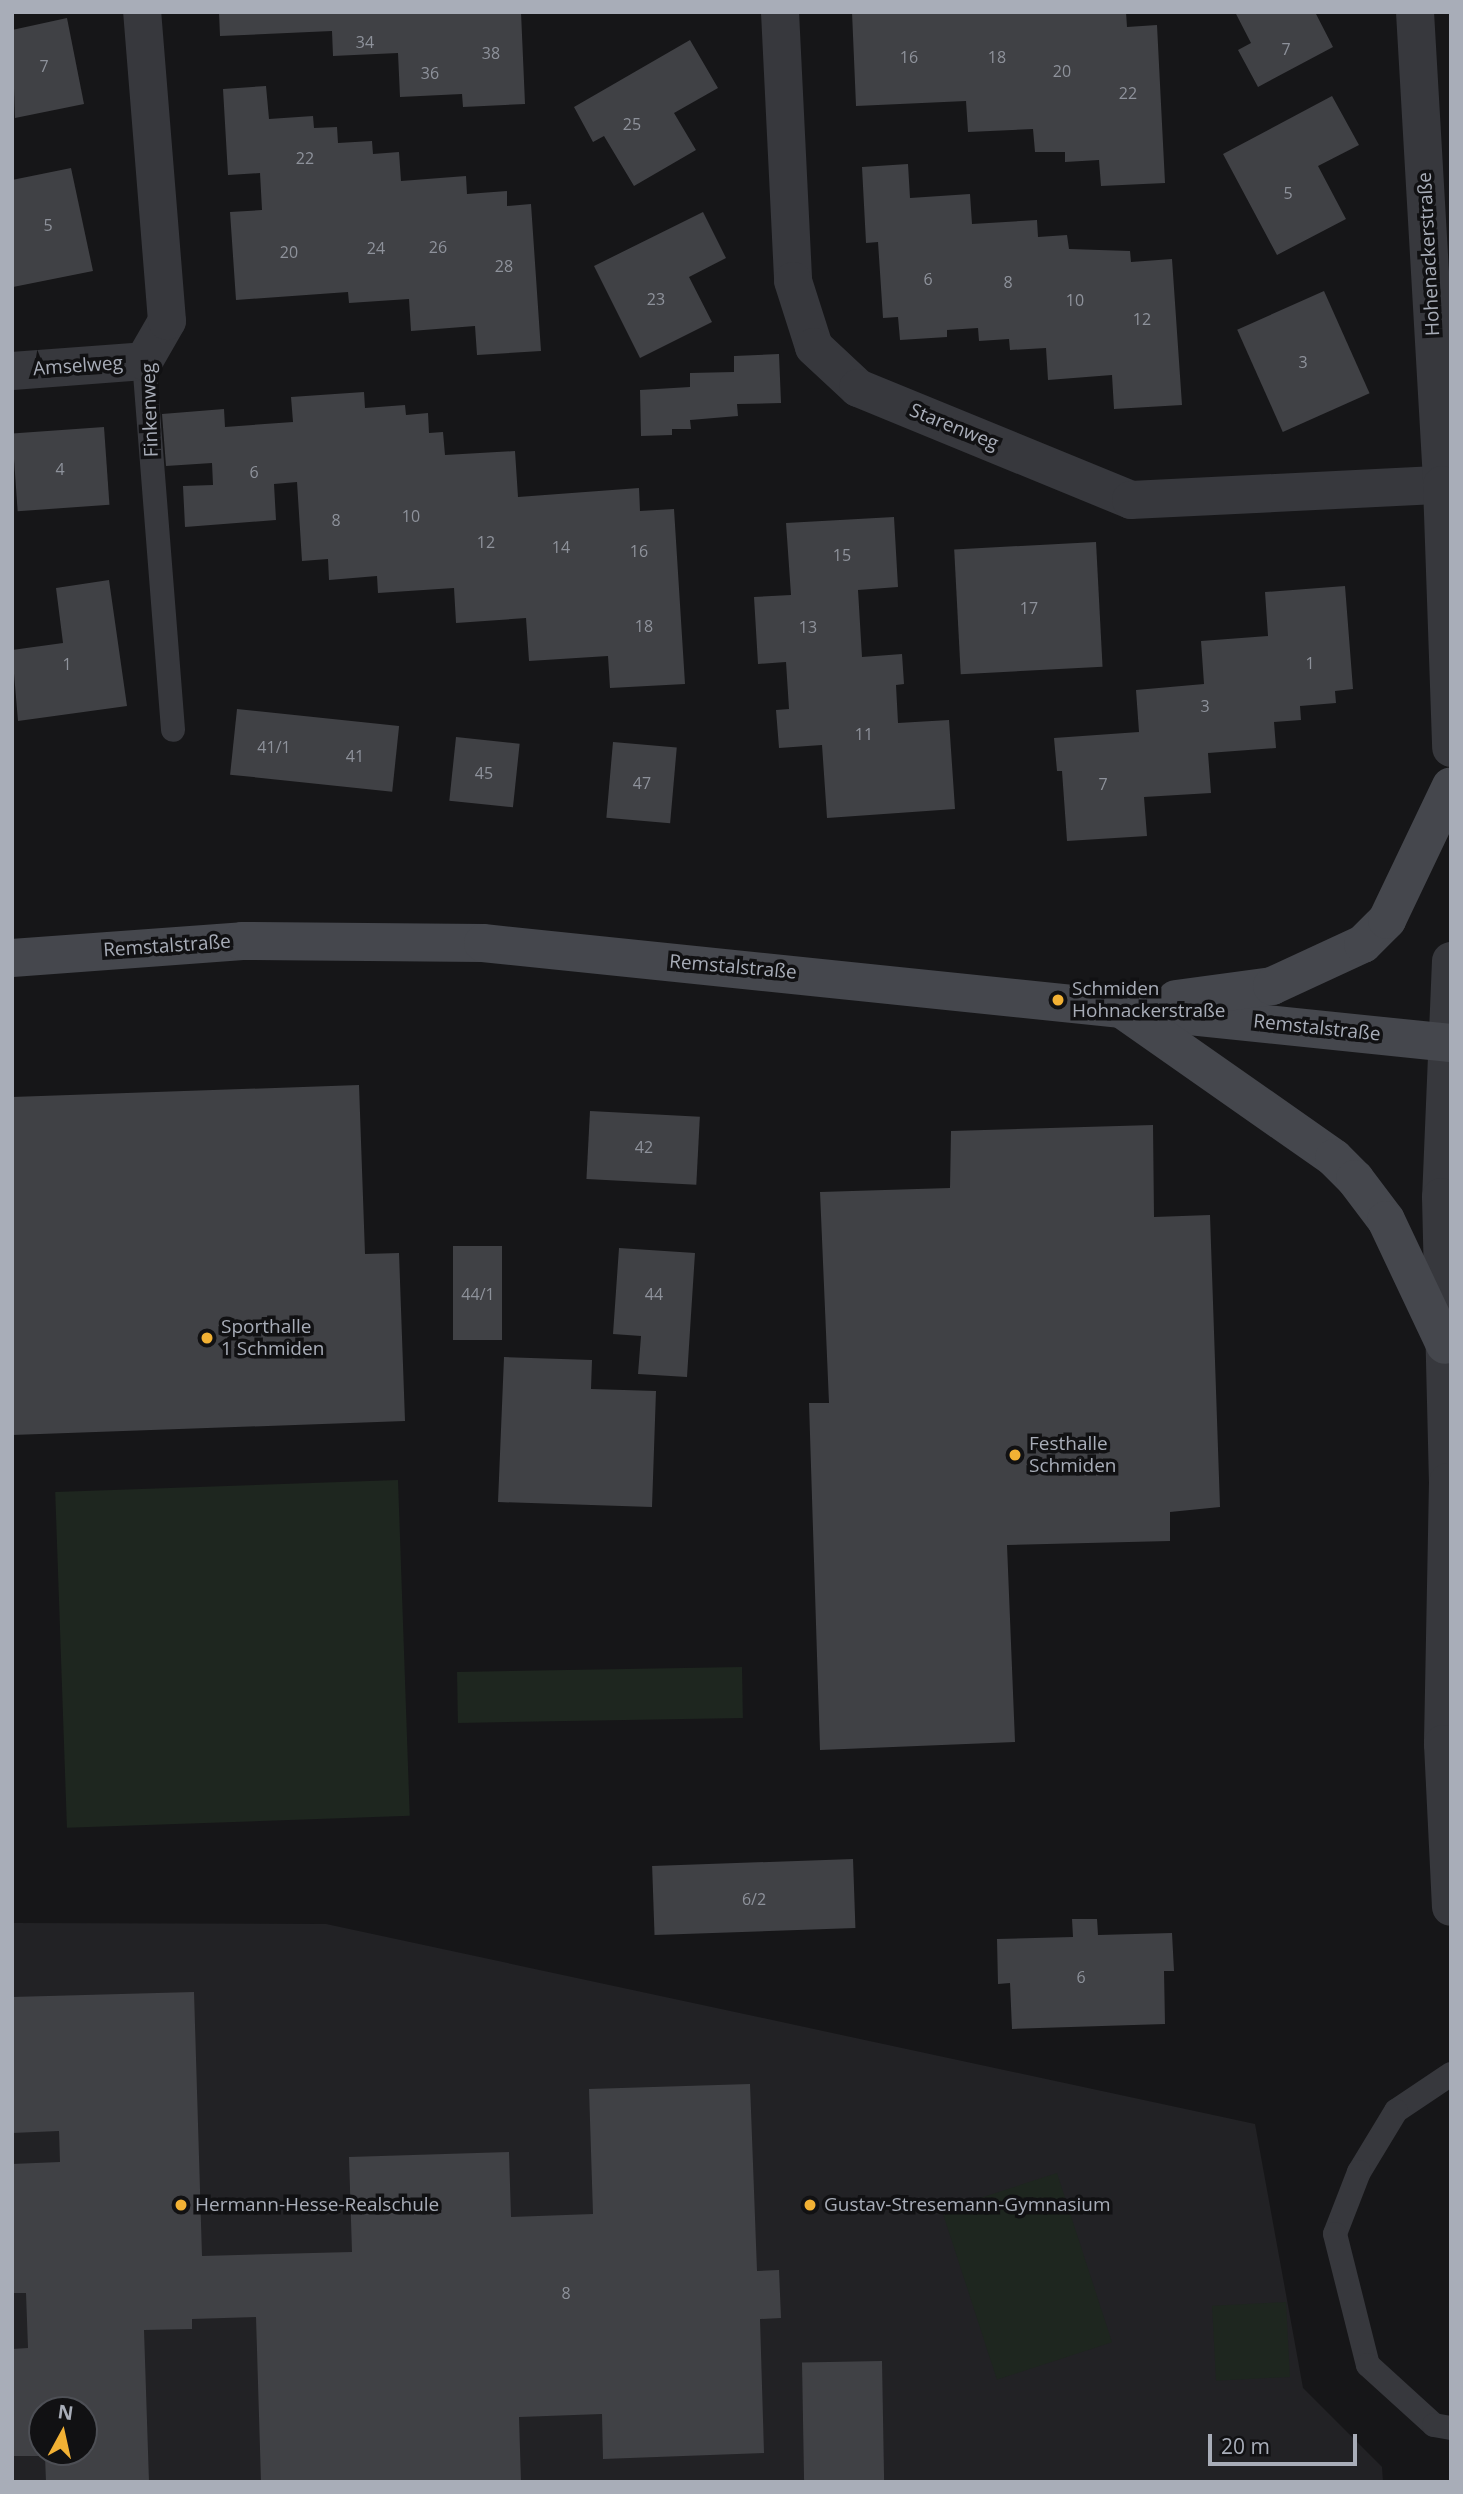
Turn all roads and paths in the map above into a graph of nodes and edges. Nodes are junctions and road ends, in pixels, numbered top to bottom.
1 (142, 12) edge
2 (780, 12) edge
3 (1415, 12) edge
4 (144, 361) junction
5 (12, 371) edge
6 (1442, 485) junction
7 (173, 730) dead end
8 (1451, 748) edge
9 (1451, 786) edge
10 (12, 958) edge
11 (1451, 961) edge
12 (1119, 1007) junction
13 (1449, 1042) edge
14 (1445, 1345) junction
15 (1451, 1907) edge
16 (1451, 2074) edge
17 (1451, 2428) edge

1 - 4 street, Finkenweg
2 - 6 street, Starenweg
3 - 6 street, Hohenackerstraße
4 - 5 street, Amselweg
4 - 7 lane, Finkenweg
6 - 8 street, Hohenackerstraße
9 - 12 street
10 - 12 street, Remstalstraße
11 - 13 street
12 - 13 street, Remstalstraße
12 - 14 street
13 - 14 street
14 - 15 street
16 - 17 lane

